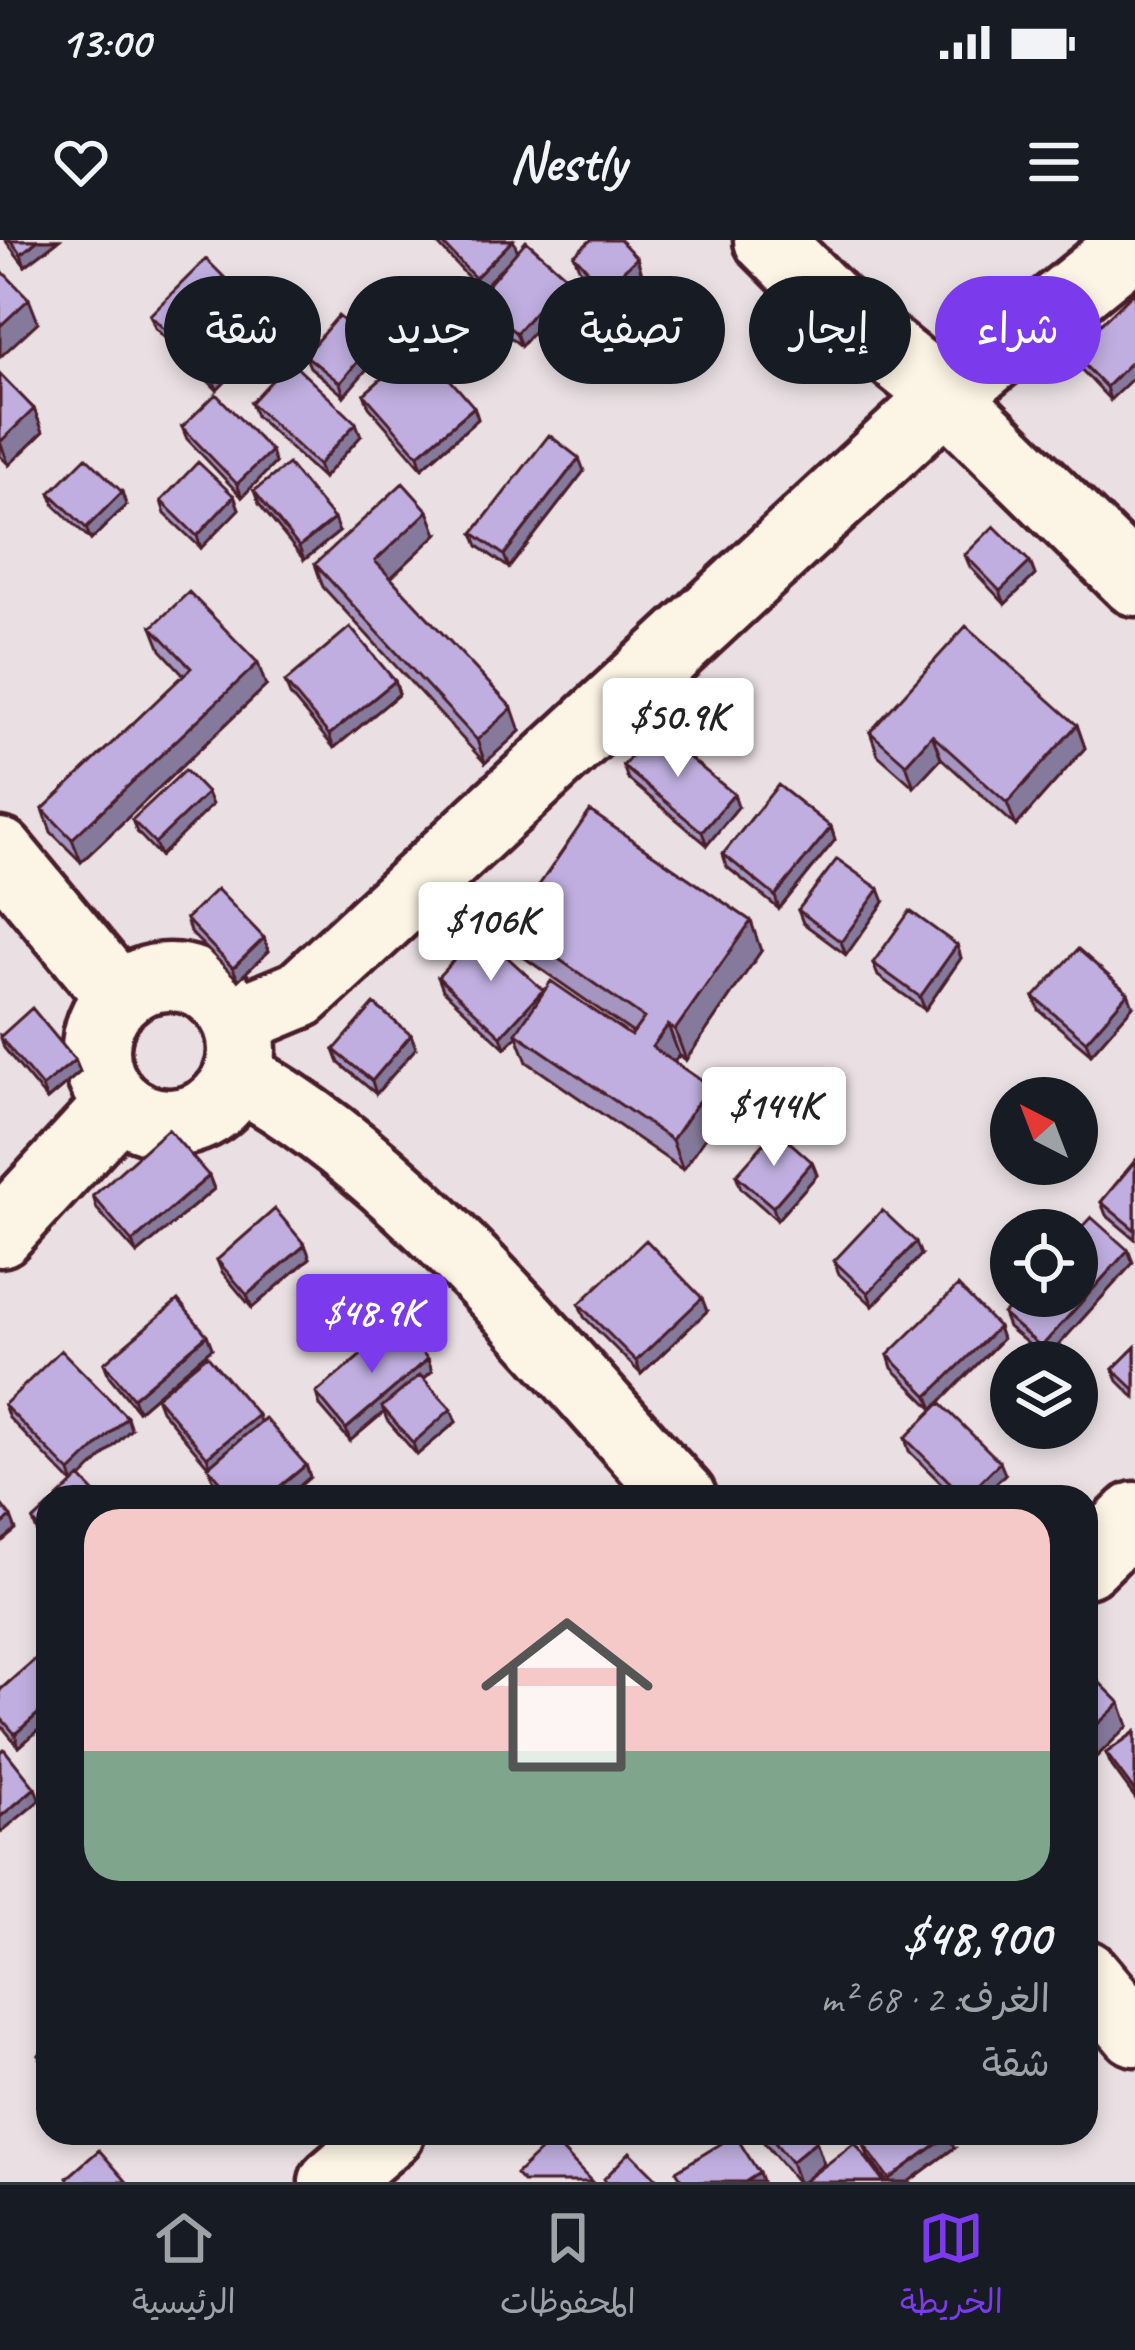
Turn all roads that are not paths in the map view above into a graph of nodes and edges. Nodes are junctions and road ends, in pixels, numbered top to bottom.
1 (768, 240) edge
2 (1135, 242) edge
3 (946, 396) junction
4 (1135, 582) edge
5 (0, 851) edge
6 (119, 996) junction
7 (237, 1048) junction
8 (119, 1104) junction
9 (0, 1234) edge
10 (671, 1485) edge
11 (1135, 1516) edge
12 (1098, 1552) edge
13 (1098, 1988) edge
14 (1135, 2032) edge
15 (376, 2145) edge
16 (333, 2182) edge

1 - 3 street
2 - 3 street
3 - 4 street
3 - 7 street
5 - 6 street
6 - 7 street
6 - 8 street
7 - 8 street
7 - 10 street
8 - 9 street
11 - 12 street
13 - 14 street
15 - 16 street

